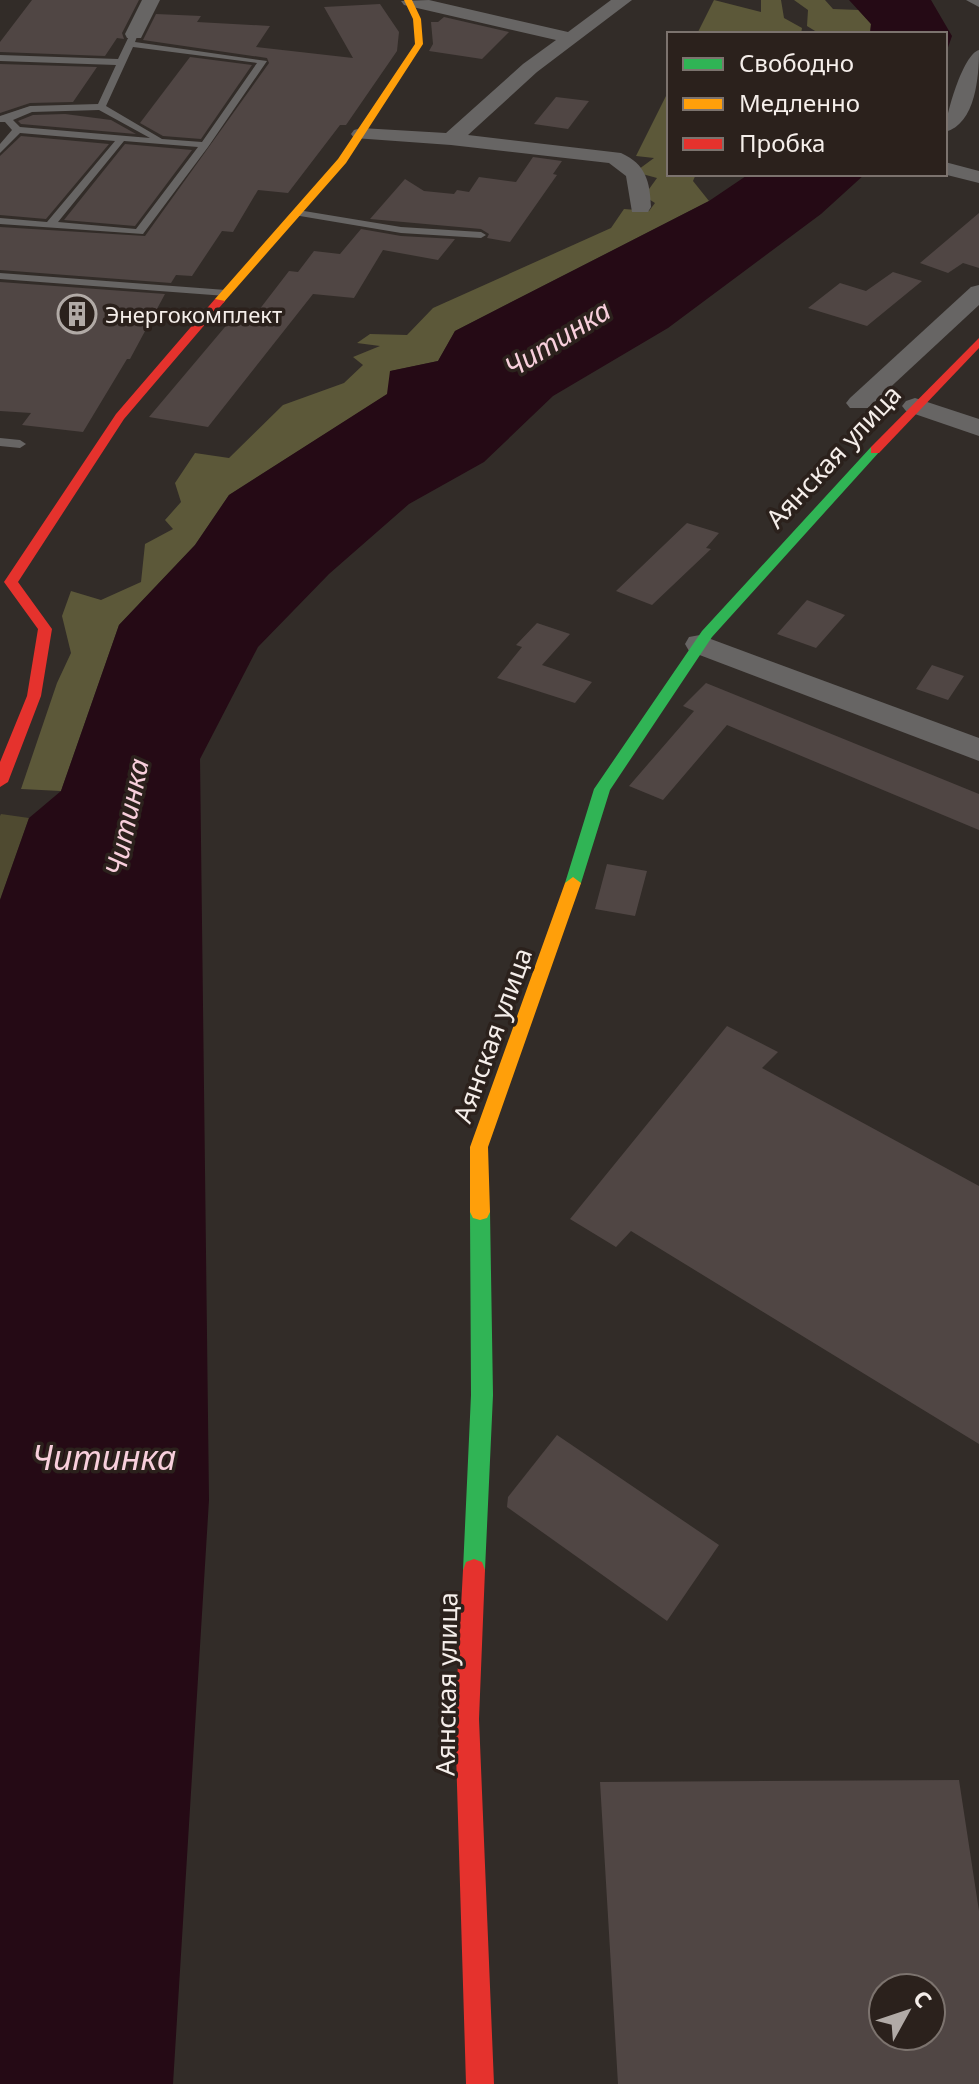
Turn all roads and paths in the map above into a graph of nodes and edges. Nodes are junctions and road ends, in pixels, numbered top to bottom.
1 (151, 0) edge
2 (623, 0) edge
3 (409, 1) edge
4 (460, 6) edge
5 (570, 38) junction
6 (132, 39) junction
7 (979, 56) edge
8 (0, 58) edge
9 (121, 62) junction
10 (101, 107) junction
11 (4, 119) edge
12 (947, 124) edge
13 (17, 130) junction
14 (361, 134) junction
15 (122, 138) junction
16 (451, 139) junction
17 (165, 142) junction
18 (205, 145) junction
19 (0, 150) edge
20 (947, 169) edge
21 (979, 177) edge
22 (640, 207) dead end
23 (298, 213) junction
24 (0, 221) edge
25 (50, 225) junction
26 (481, 235) dead end
27 (0, 276) edge
28 (979, 292) edge
29 (226, 293) junction
30 (979, 341) edge
31 (859, 403) dead end
32 (915, 406) junction
33 (979, 428) edge
34 (0, 442) edge
35 (20, 444) dead end
36 (700, 644) junction
37 (979, 750) edge
38 (0, 782) edge
39 (480, 2084) edge

1 - 6 street
2 - 5 street
3 - 4 street
3 - 14 street
4 - 5 street
5 - 16 street
6 - 9 lane
6 - 18 lane
7 - 12 street
8 - 9 lane
9 - 10 lane
10 - 11 lane
10 - 17 lane
11 - 13 lane
13 - 15 lane
13 - 19 lane
14 - 16 street
14 - 23 street
15 - 17 lane
15 - 25 lane
16 - 22 street
17 - 18 lane
18 - 25 lane
20 - 21 street
23 - 26 lane
23 - 29 street
24 - 25 lane
27 - 29 lane
28 - 31 street
29 - 38 street
30 - 32 street, Аянская улица
32 - 33 street
32 - 36 street, Аянская улица
34 - 35 lane
36 - 37 street
36 - 39 street, Аянская улица

